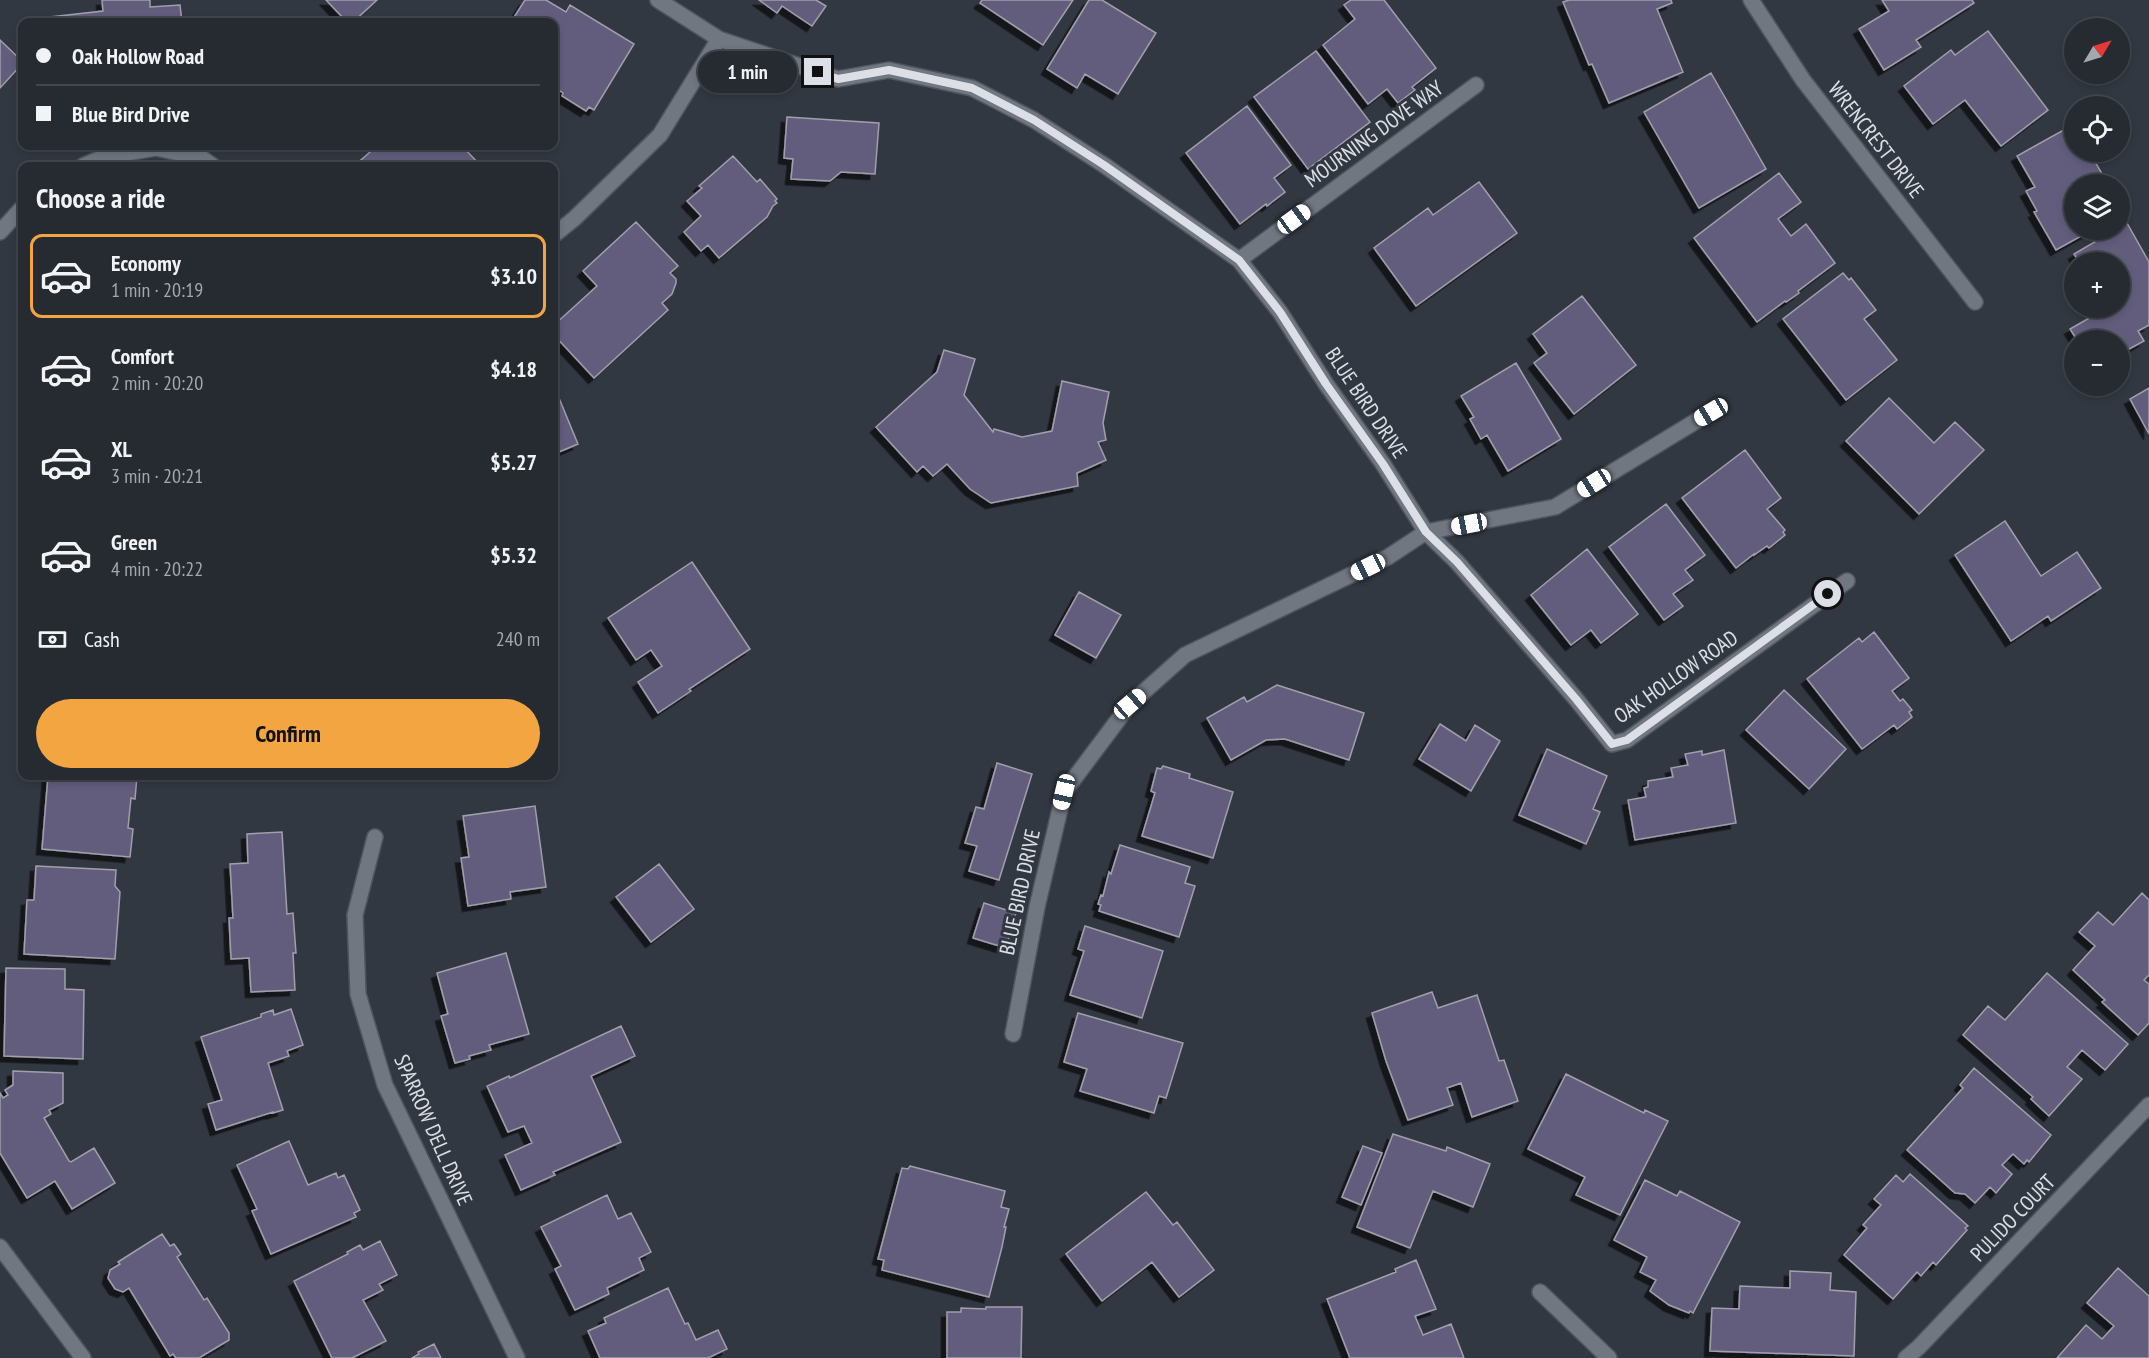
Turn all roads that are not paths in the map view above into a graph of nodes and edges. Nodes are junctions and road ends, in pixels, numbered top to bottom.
1 (658, 0) edge
2 (1751, 0) edge
3 (719, 39) junction
4 (1476, 85) dead end
5 (145, 150) edge
6 (165, 150) edge
7 (93, 162) edge
8 (208, 162) edge
9 (18, 212) edge
10 (0, 232) edge
11 (558, 232) edge
12 (1239, 260) junction
13 (1975, 302) dead end
14 (1711, 412) dead end
15 (1426, 532) junction
16 (1847, 581) dead end
17 (375, 837) dead end
18 (1013, 1034) dead end
19 (2149, 1105) edge
20 (0, 1247) edge
21 (1540, 1292) dead end
22 (83, 1358) edge
23 (517, 1358) edge
24 (1609, 1358) edge
25 (1906, 1358) edge

1 - 3 street, BLUE BIRD DRIVE
2 - 13 street, WRENCREST DRIVE
3 - 11 street
3 - 12 street, BLUE BIRD DRIVE
4 - 12 street, MOURNING DOVE WAY
5 - 7 street
6 - 8 street
9 - 10 street
12 - 15 street, BLUE BIRD DRIVE
14 - 15 street
15 - 16 street, OAK HOLLOW ROAD
15 - 18 street, BLUE BIRD DRIVE
17 - 23 street, SPARROW DELL DRIVE
19 - 25 street, PULIDO COURT
20 - 22 street
21 - 24 street

